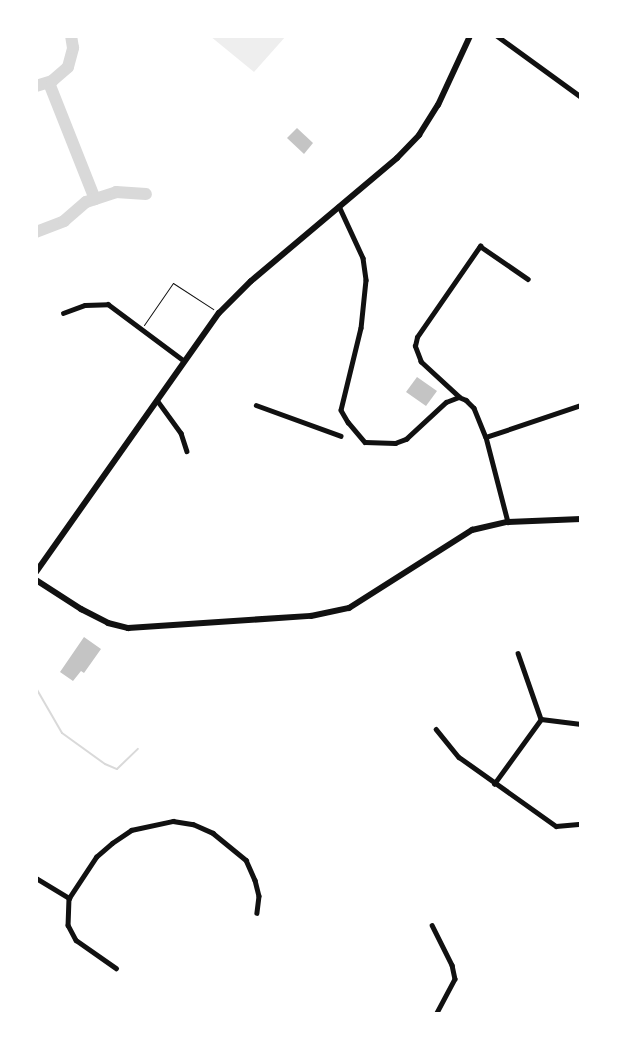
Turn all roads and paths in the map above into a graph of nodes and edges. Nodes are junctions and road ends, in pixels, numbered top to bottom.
1 (470, 36) edge
2 (497, 36) edge
3 (580, 96) edge
4 (339, 206) junction
5 (528, 279) dead end
6 (63, 313) dead end
7 (219, 313) junction
8 (142, 327) junction
9 (183, 360) junction
10 (459, 398) junction
11 (156, 399) junction
12 (256, 405) dead end
13 (581, 405) edge
14 (341, 436) dead end
15 (486, 437) junction
16 (187, 451) dead end
17 (581, 519) edge
18 (508, 522) junction
19 (36, 572) edge
20 (36, 580) edge
21 (518, 652) dead end
22 (541, 719) junction
23 (581, 724) edge
24 (436, 729) dead end
25 (494, 784) junction
26 (581, 824) edge
27 (36, 878) edge
28 (69, 898) junction
29 (257, 913) dead end
30 (432, 925) dead end
31 (116, 968) dead end
32 (436, 1014) edge

1 - 4 main road
2 - 3 street
4 - 7 main road
4 - 10 street
5 - 10 street
6 - 8 street
7 - 8 path
7 - 9 main road
8 - 9 street
9 - 11 main road
10 - 15 street
11 - 16 street
11 - 19 main road
12 - 14 street
13 - 15 street
15 - 18 street
17 - 18 main road
18 - 20 main road
21 - 22 street
22 - 23 street
22 - 25 street
24 - 25 street
25 - 26 street
27 - 28 street
28 - 29 street
28 - 31 street
30 - 32 street

